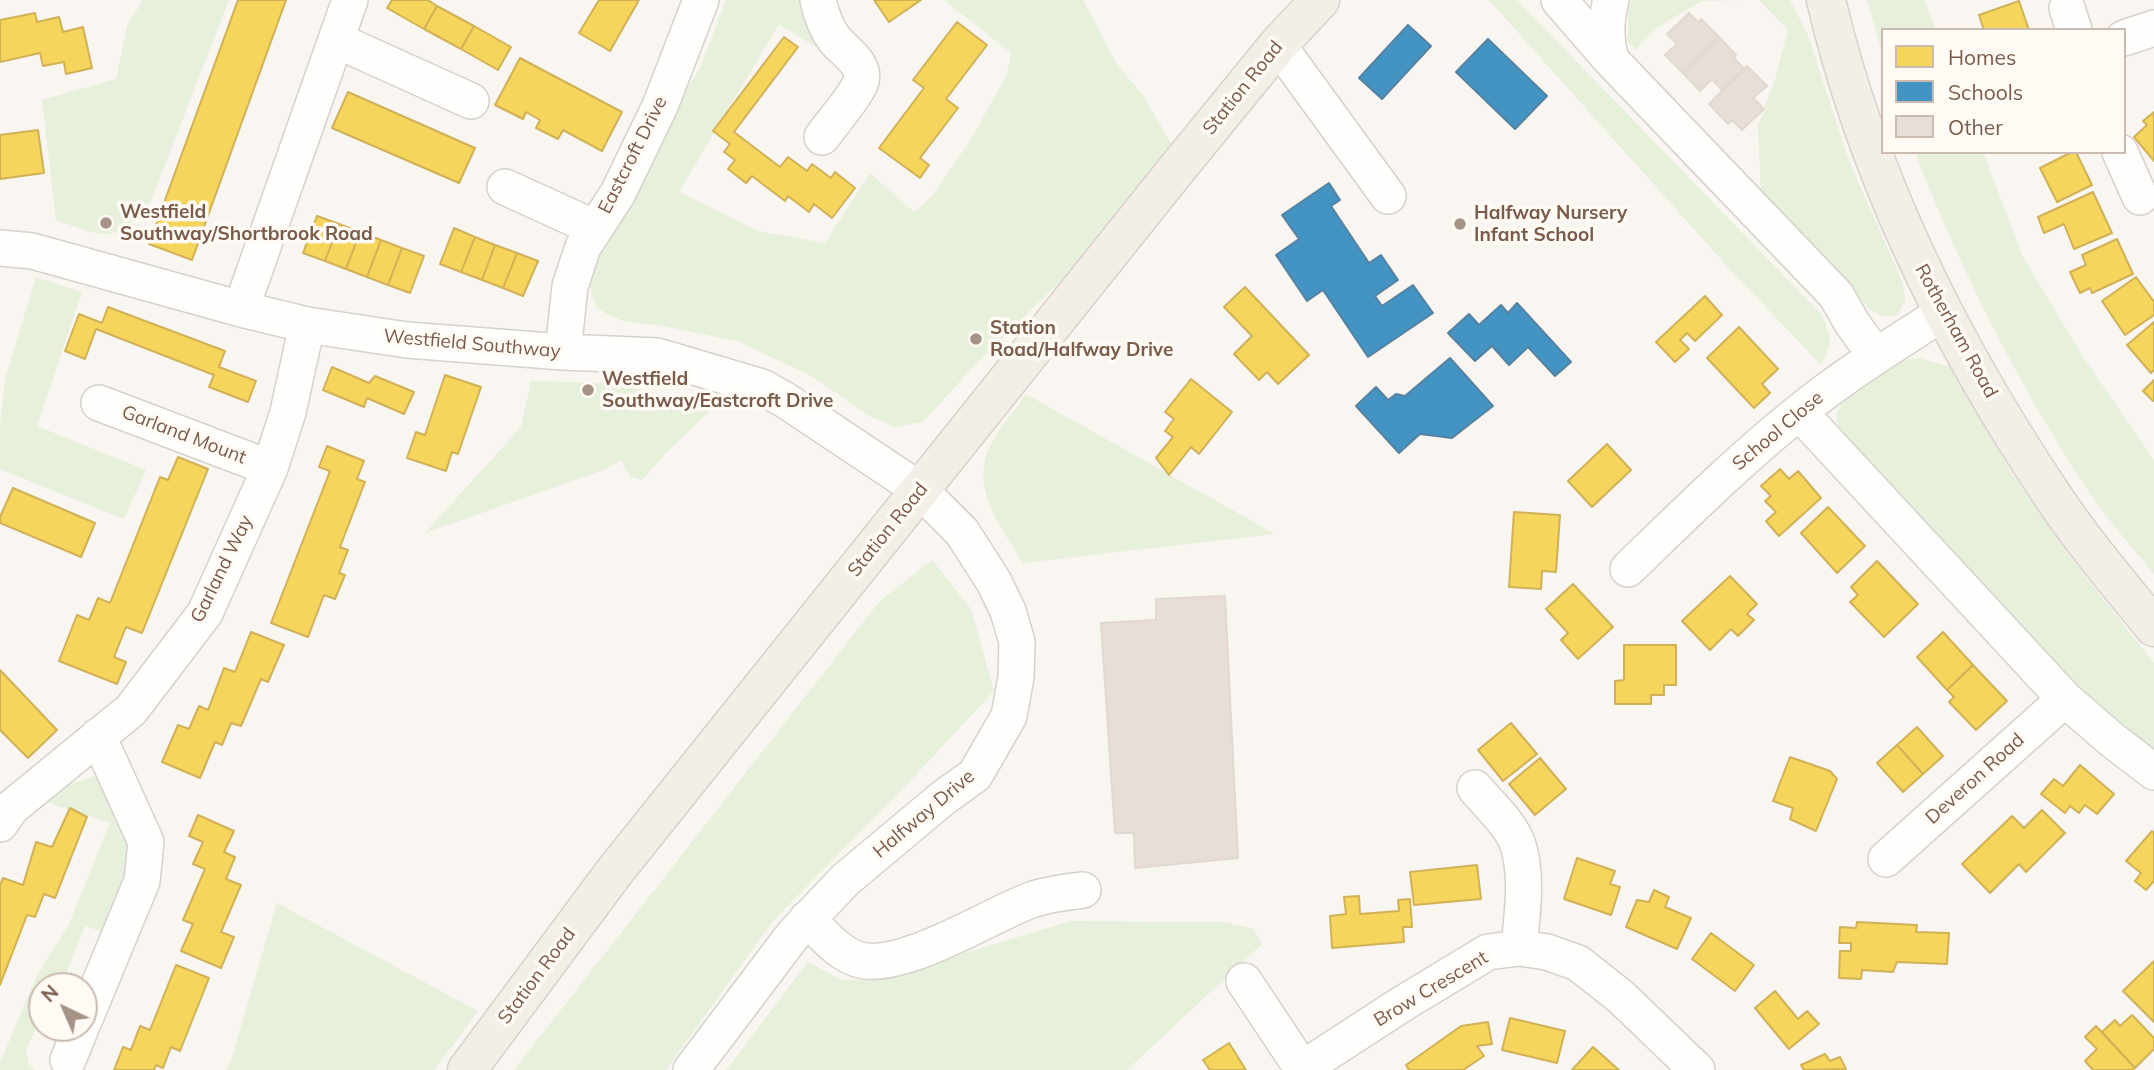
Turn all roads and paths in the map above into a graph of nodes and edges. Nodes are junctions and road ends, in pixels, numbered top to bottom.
1 (350, 0) edge
2 (701, 0) edge
3 (818, 0) edge
4 (1320, 0) edge
5 (1559, 0) edge
6 (1611, 0) edge
7 (1826, 0) edge
8 (2154, 28) edge
9 (2126, 37) edge
10 (336, 40) junction
11 (1278, 45) junction
12 (1611, 60) junction
13 (471, 101) dead end
14 (822, 136) dead end
15 (2121, 154) edge
16 (505, 187) dead end
17 (1388, 196) dead end
18 (2140, 197) dead end
19 (595, 228) junction
20 (0, 248) edge
21 (241, 309) junction
22 (1944, 313) junction
23 (307, 325) junction
24 (563, 352) junction
25 (1875, 355) junction
26 (99, 403) dead end
27 (1799, 412) junction
28 (270, 468) junction
29 (920, 490) junction
30 (1628, 569) dead end
31 (2154, 627) edge
32 (2064, 699) junction
33 (98, 736) junction
34 (2154, 772) edge
35 (1475, 788) dead end
36 (4, 810) edge
37 (1886, 859) dead end
38 (1083, 890) dead end
39 (807, 919) junction
40 (1519, 948) junction
41 (1244, 981) dead end
42 (98, 987) edge
43 (75, 1042) edge
44 (68, 1060) dead end
45 (467, 1070) edge
46 (691, 1070) edge
47 (1302, 1070) edge
48 (1697, 1070) edge

1 - 10 street
2 - 19 street, Eastcroft Drive
3 - 14 street
4 - 11 main road, Station Road
5 - 12 street
6 - 12 street
7 - 22 main road, Rotherham Road
8 - 9 street
10 - 13 street
10 - 21 street
11 - 17 street
11 - 29 main road, Station Road
12 - 25 street
15 - 18 street
16 - 19 street
19 - 24 street, Eastcroft Drive
20 - 21 street, Westfield Southway
21 - 23 street, Westfield Southway
22 - 25 street, School Close
22 - 31 main road, Rotherham Road
23 - 24 street, Westfield Southway
23 - 28 street, Garland Way
24 - 29 street, Westfield Southway
25 - 27 street, School Close
26 - 28 street, Garland Mount
27 - 30 street, School Close
27 - 32 street
28 - 33 street, Garland Way
29 - 39 street, Halfway Drive
29 - 45 main road, Station Road
32 - 34 street
32 - 37 street, Deveron Road
33 - 36 street, Garland Way
33 - 42 street
35 - 40 street
38 - 39 street
39 - 46 street, Halfway Drive
40 - 47 street, Brow Crescent
40 - 48 street, Brow Crescent
41 - 47 street
43 - 44 street

